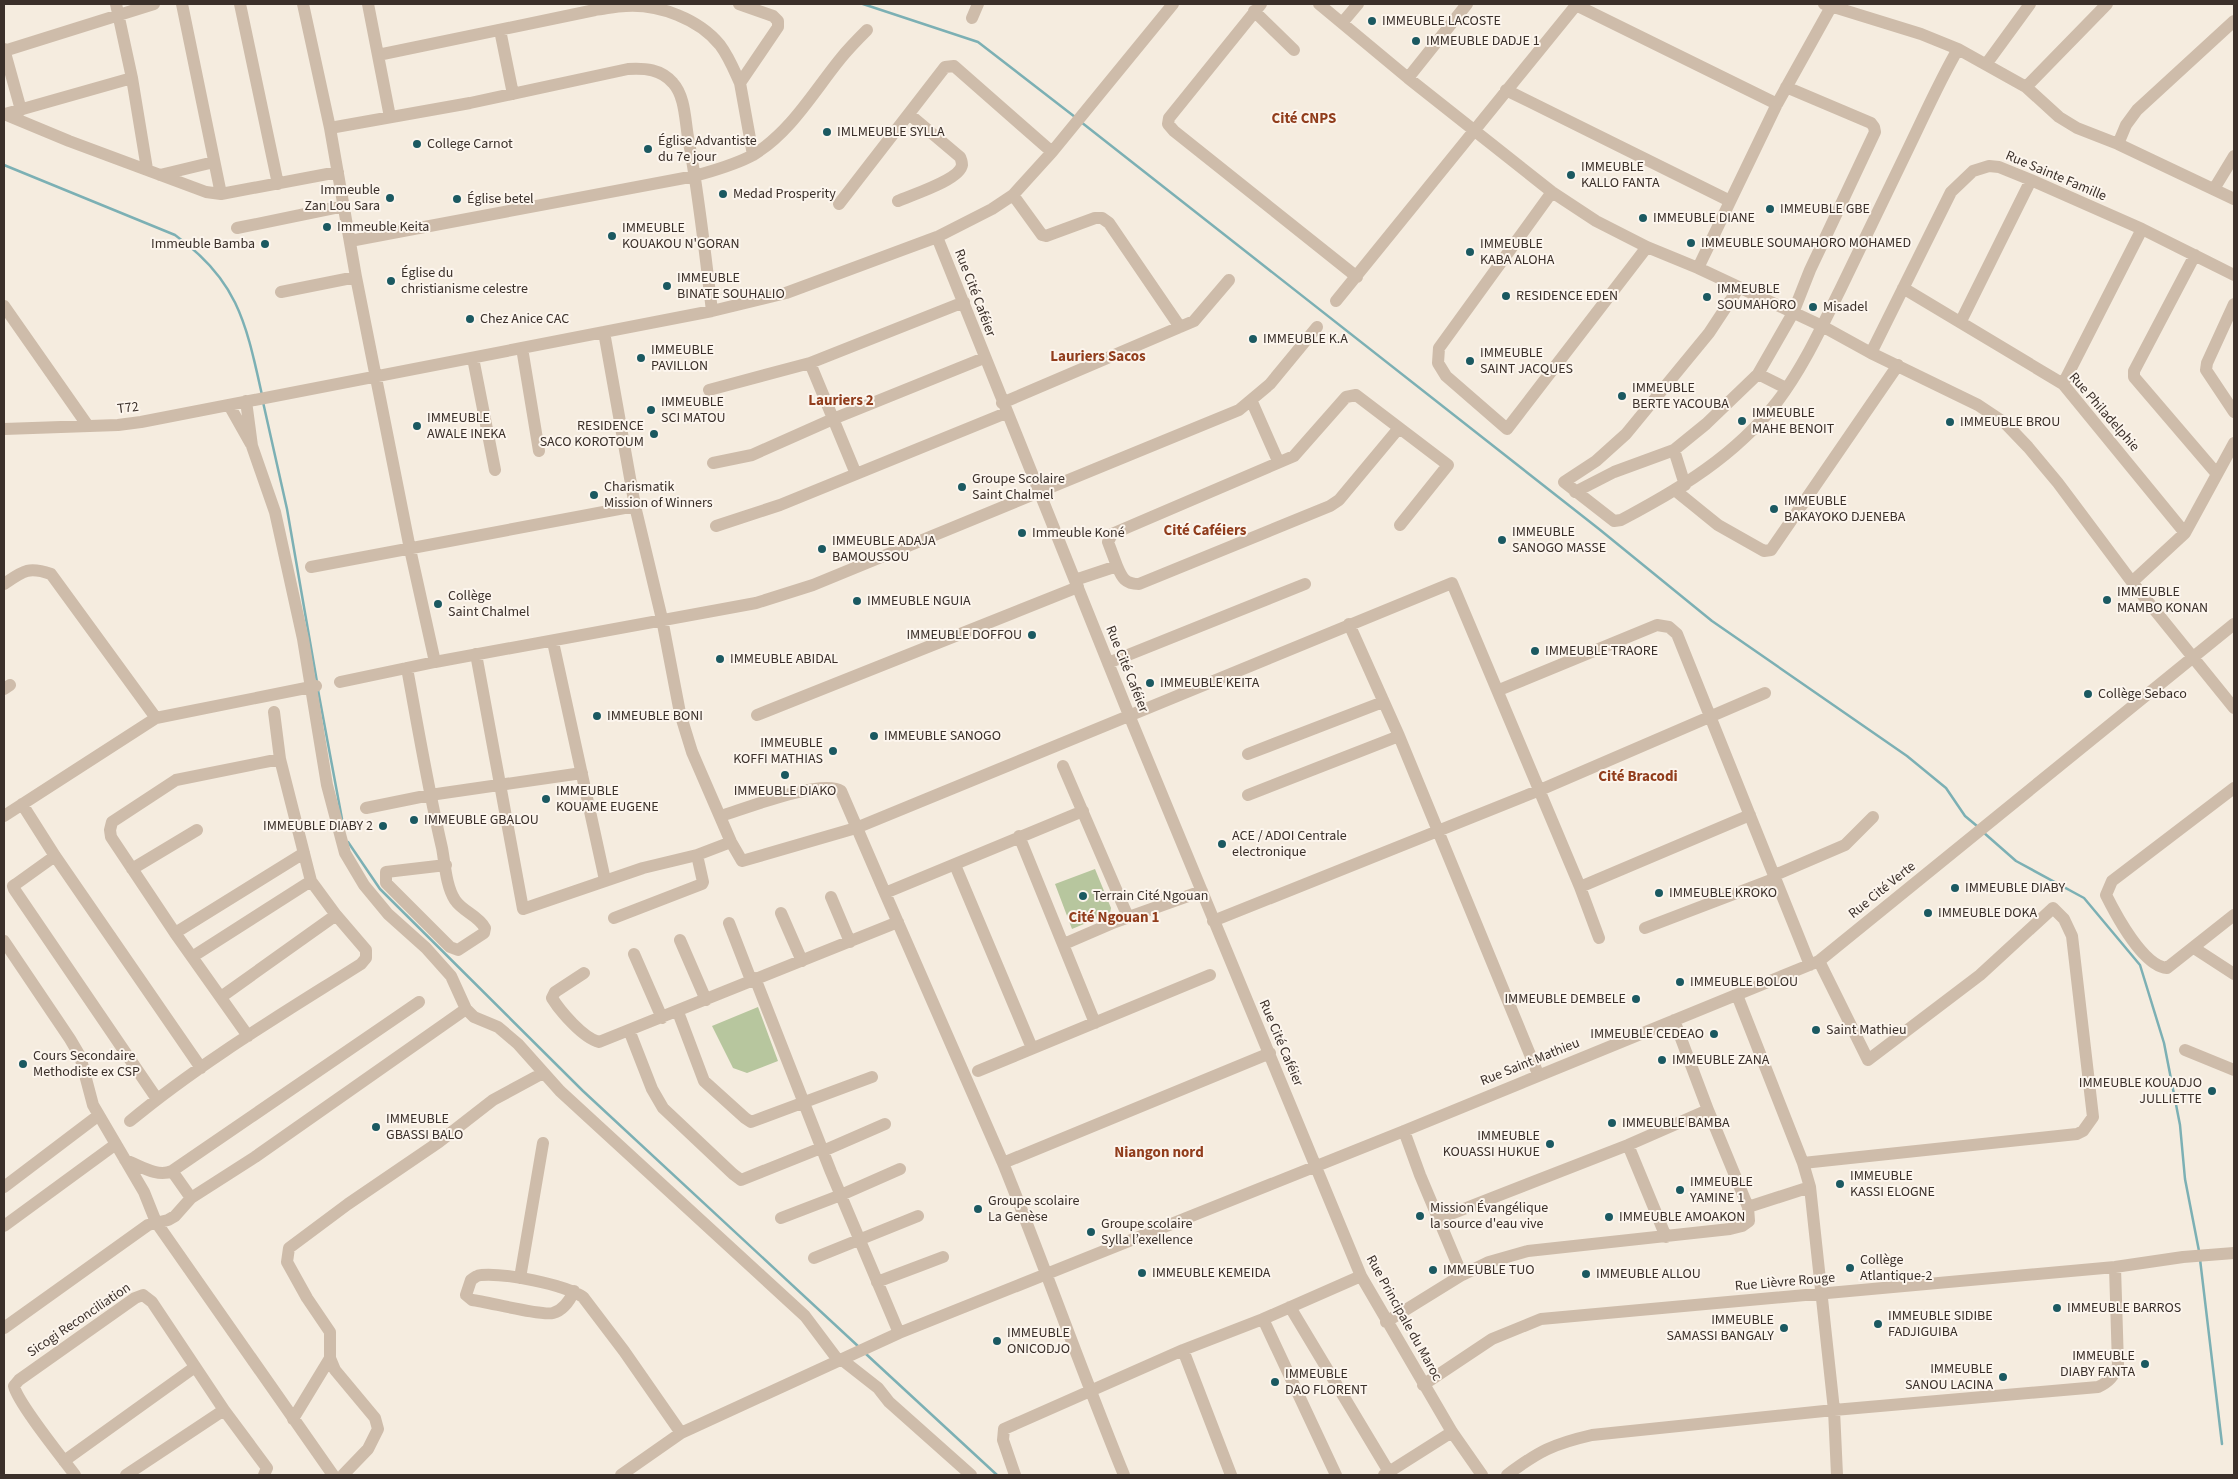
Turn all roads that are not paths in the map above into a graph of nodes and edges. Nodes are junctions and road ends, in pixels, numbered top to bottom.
1 (154, 4) edge
2 (182, 4) edge
3 (240, 4) edge
4 (303, 4) edge
5 (368, 4) edge
6 (739, 4) edge
7 (978, 4) edge
8 (1173, 4) edge
9 (1319, 4) edge
10 (1358, 4) edge
11 (1468, 4) edge
12 (2030, 4) edge
13 (2107, 4) edge
14 (1577, 5) edge
15 (1827, 5) edge
16 (595, 7) edge
17 (1258, 7) edge
18 (118, 9) edge
19 (972, 18) dead end
20 (2234, 21) edge
21 (1342, 24) junction
22 (500, 30) junction
23 (867, 30) dead end
24 (1958, 49) junction
25 (4, 50) edge
26 (1294, 50) dead end
27 (378, 55) junction
28 (1987, 63) junction
29 (132, 78) junction
30 (1408, 78) junction
31 (740, 83) junction
32 (1786, 87) junction
33 (2026, 87) junction
34 (1506, 90) junction
35 (513, 94) junction
36 (1777, 104) junction
37 (21, 110) junction
38 (4, 114) edge
39 (909, 114) junction
40 (390, 117) junction
41 (330, 128) junction
42 (1474, 130) junction
43 (2118, 144) junction
44 (1052, 152) junction
45 (753, 154) junction
46 (2234, 156) edge
47 (214, 162) junction
48 (147, 169) junction
49 (338, 172) junction
50 (160, 175) junction
51 (696, 176) junction
52 (2031, 180) junction
53 (278, 184) junction
54 (2214, 189) junction
55 (1552, 192) junction
56 (221, 194) junction
57 (1013, 195) junction
58 (2234, 199) edge
59 (898, 201) dead end
60 (1730, 201) junction
61 (839, 204) dead end
62 (344, 206) junction
63 (237, 228) dead end
64 (2142, 230) junction
65 (937, 237) junction
66 (350, 241) junction
67 (1647, 247) junction
68 (2195, 256) junction
69 (1698, 268) junction
70 (2234, 275) edge
71 (356, 277) junction
72 (1357, 277) junction
73 (1229, 280) dead end
74 (1904, 288) junction
75 (1738, 289) junction
76 (281, 292) dead end
77 (1336, 301) dead end
78 (964, 302) junction
79 (2234, 304) edge
80 (4, 306) edge
81 (712, 311) junction
82 (1793, 313) junction
83 (1960, 321) junction
84 (1822, 326) junction
85 (1180, 327) junction
86 (1316, 327) dead end
87 (604, 332) junction
88 (522, 348) junction
89 (1871, 353) junction
90 (473, 358) junction
91 (984, 358) junction
92 (810, 363) junction
93 (1898, 364) junction
94 (1758, 374) junction
95 (376, 377) junction
96 (2063, 384) junction
97 (1786, 388) junction
98 (709, 390) dead end
99 (250, 401) junction
100 (1252, 402) junction
101 (228, 405) junction
102 (1004, 408) junction
103 (2234, 412) edge
104 (833, 419) junction
105 (88, 426) junction
106 (1399, 428) junction
107 (4, 429) edge
108 (2234, 443) edge
109 (252, 446) junction
110 (1674, 450) junction
111 (539, 451) dead end
112 (1278, 461) junction
113 (713, 463) dead end
114 (495, 470) dead end
115 (856, 474) junction
116 (2217, 474) junction
117 (1680, 488) junction
118 (1575, 492) junction
119 (1038, 493) junction
120 (635, 506) junction
121 (1400, 525) dead end
122 (716, 526) dead end
123 (2185, 533) junction
124 (410, 549) junction
125 (1117, 566) junction
126 (311, 567) dead end
127 (2132, 582) junction
128 (4, 584) edge
129 (1077, 584) junction
130 (1305, 584) dead end
131 (662, 620) junction
132 (1349, 624) junction
133 (2234, 624) edge
134 (552, 642) junction
135 (476, 654) junction
136 (2193, 657) junction
137 (435, 662) junction
138 (1108, 663) junction
139 (408, 668) junction
140 (340, 682) dead end
141 (314, 686) junction
142 (1499, 690) junction
143 (1765, 693) dead end
144 (1383, 702) junction
145 (2234, 708) edge
146 (274, 712) dead end
147 (757, 715) dead end
148 (1129, 715) junction
149 (1712, 717) junction
150 (156, 718) junction
151 (1399, 736) junction
152 (1248, 754) dead end
153 (280, 760) junction
154 (1063, 766) dead end
155 (582, 773) junction
156 (499, 786) junction
157 (2234, 788) edge
158 (1540, 790) junction
159 (430, 795) junction
160 (1248, 795) dead end
161 (22, 804) junction
162 (366, 808) dead end
163 (1083, 811) junction
164 (1750, 815) junction
165 (4, 816) edge
166 (720, 816) junction
167 (1873, 817) dead end
168 (856, 828) junction
169 (197, 830) dead end
170 (1438, 830) junction
171 (1019, 836) junction
172 (731, 842) junction
173 (304, 854) junction
174 (697, 855) junction
175 (55, 856) junction
176 (446, 865) junction
177 (955, 865) junction
178 (132, 869) junction
179 (1775, 876) junction
180 (605, 880) junction
181 (311, 881) junction
182 (1580, 887) junction
183 (1202, 891) junction
184 (885, 893) junction
185 (832, 897) dead end
186 (782, 913) dead end
187 (336, 915) junction
188 (2234, 915) edge
189 (1128, 917) junction
190 (614, 918) dead end
191 (1213, 921) junction
192 (898, 922) junction
193 (728, 923) dead end
194 (1645, 928) dead end
195 (175, 933) junction
196 (1599, 938) dead end
197 (680, 940) dead end
198 (4, 941) edge
199 (850, 942) junction
200 (1064, 944) junction
201 (2194, 948) junction
202 (634, 954) dead end
203 (192, 957) junction
204 (802, 961) junction
205 (1814, 963) junction
206 (584, 973) dead end
207 (2234, 974) edge
208 (1210, 975) dead end
209 (753, 979) junction
210 (1737, 995) junction
211 (221, 997) junction
212 (706, 1000) junction
213 (420, 1002) dead end
214 (466, 1009) junction
215 (678, 1012) junction
216 (662, 1018) junction
217 (1674, 1020) junction
218 (1095, 1023) junction
219 (630, 1030) junction
220 (248, 1036) junction
221 (1032, 1048) junction
222 (2185, 1050) dead end
223 (1270, 1053) junction
224 (201, 1068) junction
225 (2234, 1070) edge
226 (978, 1071) dead end
227 (543, 1073) junction
228 (1538, 1074) junction
229 (872, 1077) dead end
230 (156, 1099) junction
231 (803, 1103) junction
232 (1293, 1110) joint
233 (1708, 1110) junction
234 (99, 1115) junction
235 (130, 1121) dead end
236 (885, 1124) dead end
237 (1404, 1131) junction
238 (543, 1143) dead end
239 (116, 1144) junction
240 (1628, 1145) junction
241 (822, 1150) junction
242 (125, 1160) junction
243 (1003, 1163) junction
244 (1803, 1163) junction
245 (1316, 1166) junction
246 (900, 1169) dead end
247 (172, 1171) junction
248 (4, 1187) edge
249 (1810, 1187) junction
250 (841, 1195) junction
251 (191, 1198) junction
252 (1748, 1207) junction
253 (918, 1216) dead end
254 (781, 1218) dead end
255 (1438, 1219) junction
256 (156, 1222) junction
257 (4, 1226) edge
258 (1666, 1238) junction
259 (860, 1240) junction
260 (2234, 1253) edge
261 (943, 1257) dead end
262 (814, 1258) dead end
263 (2114, 1267) junction
264 (1048, 1274) junction
265 (1462, 1275) junction
266 (1361, 1276) junction
267 (520, 1278) junction
268 (877, 1282) junction
269 (574, 1291) junction
270 (1821, 1294) junction
271 (1290, 1307) junction
272 (1263, 1319) junction
273 (1386, 1322) junction
274 (4, 1328) edge
275 (898, 1333) junction
276 (1183, 1350) junction
277 (330, 1358) junction
278 (841, 1359) junction
279 (195, 1367) junction
280 (1423, 1385) junction
281 (1090, 1391) junction
282 (224, 1410) junction
283 (1834, 1410) junction
284 (293, 1419) junction
285 (1452, 1432) junction
286 (681, 1433) junction
287 (64, 1461) junction
288 (1391, 1473) edge
289 (75, 1475) edge
290 (126, 1475) edge
291 (264, 1475) edge
292 (332, 1475) edge
293 (343, 1475) edge
294 (621, 1475) edge
295 (971, 1475) edge
296 (1015, 1475) edge
297 (1124, 1475) edge
298 (1231, 1475) edge
299 (1336, 1475) edge
300 (1482, 1475) edge
301 (1507, 1475) edge
302 (1837, 1475) edge

1 - 18 street
2 - 47 street
3 - 53 street
4 - 41 street
5 - 27 street
6 - 31 street
7 - 19 street
8 - 44 street, T72
9 - 21 street
10 - 21 street
11 - 30 street
12 - 28 street
13 - 33 street
14 - 34 street
14 - 36 street
15 - 24 street
15 - 32 street
16 - 22 street
16 - 31 street
17 - 26 street
17 - 72 street
18 - 25 street
18 - 29 street
20 - 43 street
21 - 30 street
22 - 27 street
22 - 35 street
23 - 45 street
24 - 28 street
24 - 84 street
25 - 37 street
27 - 40 street
28 - 33 street
29 - 37 street
29 - 48 street
30 - 42 street
31 - 45 street
32 - 36 street
32 - 82 street
33 - 43 street
34 - 42 street
34 - 60 street
35 - 40 street
35 - 51 street
36 - 60 street
37 - 38 street
38 - 48 street
39 - 44 street
39 - 59 street
39 - 61 street
40 - 41 street
41 - 49 street
42 - 55 street
42 - 72 street
43 - 54 street
44 - 57 street, T72
45 - 51 street
46 - 54 street
47 - 50 street
47 - 56 street
48 - 50 street
49 - 53 street
49 - 62 street
50 - 56 street
51 - 66 street
51 - 81 street
52 - 64 street, Rue Sainte Famille
52 - 74 street, Rue Sainte Famille
52 - 83 street
53 - 56 street
54 - 58 street
55 - 67 street
55 - 67 street
57 - 65 street, T72
57 - 85 street
60 - 69 street
62 - 63 street
62 - 66 street
64 - 68 street, Rue Sainte Famille
64 - 96 street
65 - 78 street, Rue Cité Caféier
65 - 81 street, T72
66 - 71 street
67 - 69 street
68 - 70 street, Rue Sainte Famille
68 - 116 street
69 - 75 street
71 - 76 street
71 - 95 street
72 - 77 street
73 - 85 street
74 - 83 street, Rue Philadelphie
74 - 89 street, Rue Sainte Famille
75 - 82 street
75 - 118 street
78 - 91 street, Rue Cité Caféier
78 - 92 street
79 - 103 street
80 - 105 street
81 - 87 street, T72
82 - 84 street
82 - 94 street
83 - 96 street, Rue Philadelphie
84 - 89 street
84 - 97 street
85 - 102 street
86 - 100 street
87 - 88 street, T72
87 - 120 street
88 - 90 street, T72
88 - 111 street
89 - 93 street
90 - 95 street, T72
90 - 114 street
91 - 102 street, Rue Cité Caféier
91 - 104 street
92 - 98 street
92 - 104 street
93 - 117 street
93 - 127 street
94 - 97 street
94 - 110 street
95 - 99 street, T72
95 - 124 street
96 - 123 street, Rue Philadelphie
97 - 117 street
99 - 101 street, T72
99 - 109 street
100 - 112 street
100 - 119 street
101 - 105 street, T72
101 - 109 street
102 - 115 street
102 - 119 street, Rue Cité Caféier
104 - 113 street
104 - 115 street
105 - 107 street, T72
106 - 112 street
106 - 121 street
106 - 125 street
108 - 116 street
109 - 141 street
110 - 117 street
110 - 118 street
112 - 125 street
115 - 122 street
116 - 123 street
117 - 118 street
119 - 129 street, Rue Cité Caféier
119 - 131 street
120 - 124 street
120 - 131 street
123 - 127 street
124 - 126 street
124 - 137 street
125 - 129 street
127 - 136 street
128 - 150 street
129 - 138 street, Rue Cité Caféier
129 - 147 street
130 - 138 street
131 - 134 street
131 - 166 street
132 - 142 street
132 - 144 street
132 - 148 street
133 - 136 street, Rue Cité Verte
134 - 135 street
134 - 155 street
135 - 137 street
135 - 156 street
136 - 145 street
136 - 205 street, Rue Cité Verte
137 - 139 street
138 - 148 street, Rue Cité Caféier
139 - 140 street
139 - 159 street
141 - 150 street
141 - 214 street
142 - 149 street
142 - 158 street
143 - 149 street
144 - 151 street
144 - 152 street
146 - 153 street
148 - 168 street
148 - 183 street, Rue Cité Caféier
149 - 158 street
149 - 164 street
150 - 161 street
151 - 160 street
151 - 170 street
153 - 173 street
153 - 178 street
154 - 163 street
155 - 156 street
155 - 180 street
156 - 159 street
156 - 180 street
157 - 201 street
158 - 170 street
158 - 182 street
159 - 162 street
159 - 176 street
161 - 165 street
161 - 175 street
163 - 171 street
163 - 189 street
164 - 179 street
164 - 182 street
166 - 168 street
166 - 172 street
167 - 179 street
168 - 172 street
168 - 184 street
169 - 178 street
170 - 191 street
170 - 228 street
171 - 177 street
171 - 200 street
172 - 174 street
173 - 181 street
173 - 195 street
174 - 180 street
174 - 190 street
175 - 224 street
175 - 230 street
176 - 176 street
177 - 184 street
177 - 221 street
178 - 195 street
179 - 194 street
179 - 205 street
181 - 187 street
181 - 203 street
182 - 196 street
183 - 189 street
183 - 191 street, Rue Cité Caféier
184 - 192 street
185 - 199 street
186 - 204 street
187 - 211 street
187 - 220 street
188 - 201 street
189 - 200 street
191 - 223 street, Rue Cité Caféier
192 - 199 street
192 - 243 street
193 - 209 street
195 - 203 street
197 - 212 street
198 - 234 street
199 - 204 street
200 - 218 street
201 - 207 street
202 - 216 street
203 - 211 street
204 - 209 street
205 - 210 street, Rue Saint Mathieu
205 - 244 street
206 - 219 street
208 - 218 street
209 - 212 street
209 - 231 street
210 - 217 street, Rue Saint Mathieu
210 - 244 street
211 - 220 street
212 - 215 street
213 - 247 street
214 - 227 street
214 - 251 street
215 - 216 street
215 - 231 street
216 - 219 street
217 - 228 street, Rue Saint Mathieu
217 - 233 street
218 - 221 street
219 - 241 street
220 - 224 street
221 - 226 street
222 - 225 street
223 - 232 street, Rue Cité Caféier
223 - 243 street
224 - 230 street
227 - 277 street
227 - 278 street
228 - 237 street, Rue Saint Mathieu
229 - 231 street
230 - 235 street
231 - 241 street
232 - 245 street, Rue Principale du Maroc
233 - 240 street
233 - 252 street
234 - 239 street
234 - 248 street
236 - 241 street
237 - 245 street, Rue Saint Mathieu
237 - 255 street
238 - 267 street
239 - 242 street
239 - 257 street
240 - 255 street
240 - 258 street
241 - 250 street
242 - 247 street
242 - 256 street
243 - 264 street
244 - 249 street
245 - 264 street, Rue Saint Mathieu
245 - 266 street, Rue Principale du Maroc
246 - 250 street
247 - 251 street
249 - 252 street
249 - 270 street
250 - 254 street
250 - 259 street
251 - 256 street
252 - 258 street
253 - 259 street
255 - 265 street
256 - 274 street
256 - 284 street
258 - 265 street
259 - 262 street
259 - 268 street
260 - 263 street, Rue Lièvre Rouge
261 - 268 street
263 - 270 street, Rue Lièvre Rouge
263 - 283 street
264 - 275 street, Rue Saint Mathieu
264 - 281 street
265 - 273 street
266 - 271 street
266 - 273 street, Rue Principale du Maroc
267 - 269 street
267 - 269 street
268 - 275 street
269 - 286 street
270 - 280 street, Rue Lièvre Rouge
270 - 283 street
271 - 272 street
271 - 288 street
272 - 276 street
272 - 299 street
273 - 280 street, Rue Principale du Maroc
275 - 278 street, Rue Saint Mathieu
276 - 281 street
276 - 298 street
277 - 284 street
277 - 293 street
278 - 286 street, Rue Saint Mathieu
278 - 295 street
279 - 282 street, Sicogi Reconciliation
279 - 287 street
279 - 287 street, Sicogi Reconciliation
280 - 285 street, Rue Principale du Maroc
281 - 296 street
281 - 297 street
282 - 290 street
282 - 291 street, Sicogi Reconciliation
283 - 301 street
283 - 302 street
284 - 292 street
285 - 288 street
285 - 300 street, Rue Principale du Maroc
286 - 294 street, Rue Saint Mathieu
287 - 289 street, Sicogi Reconciliation

